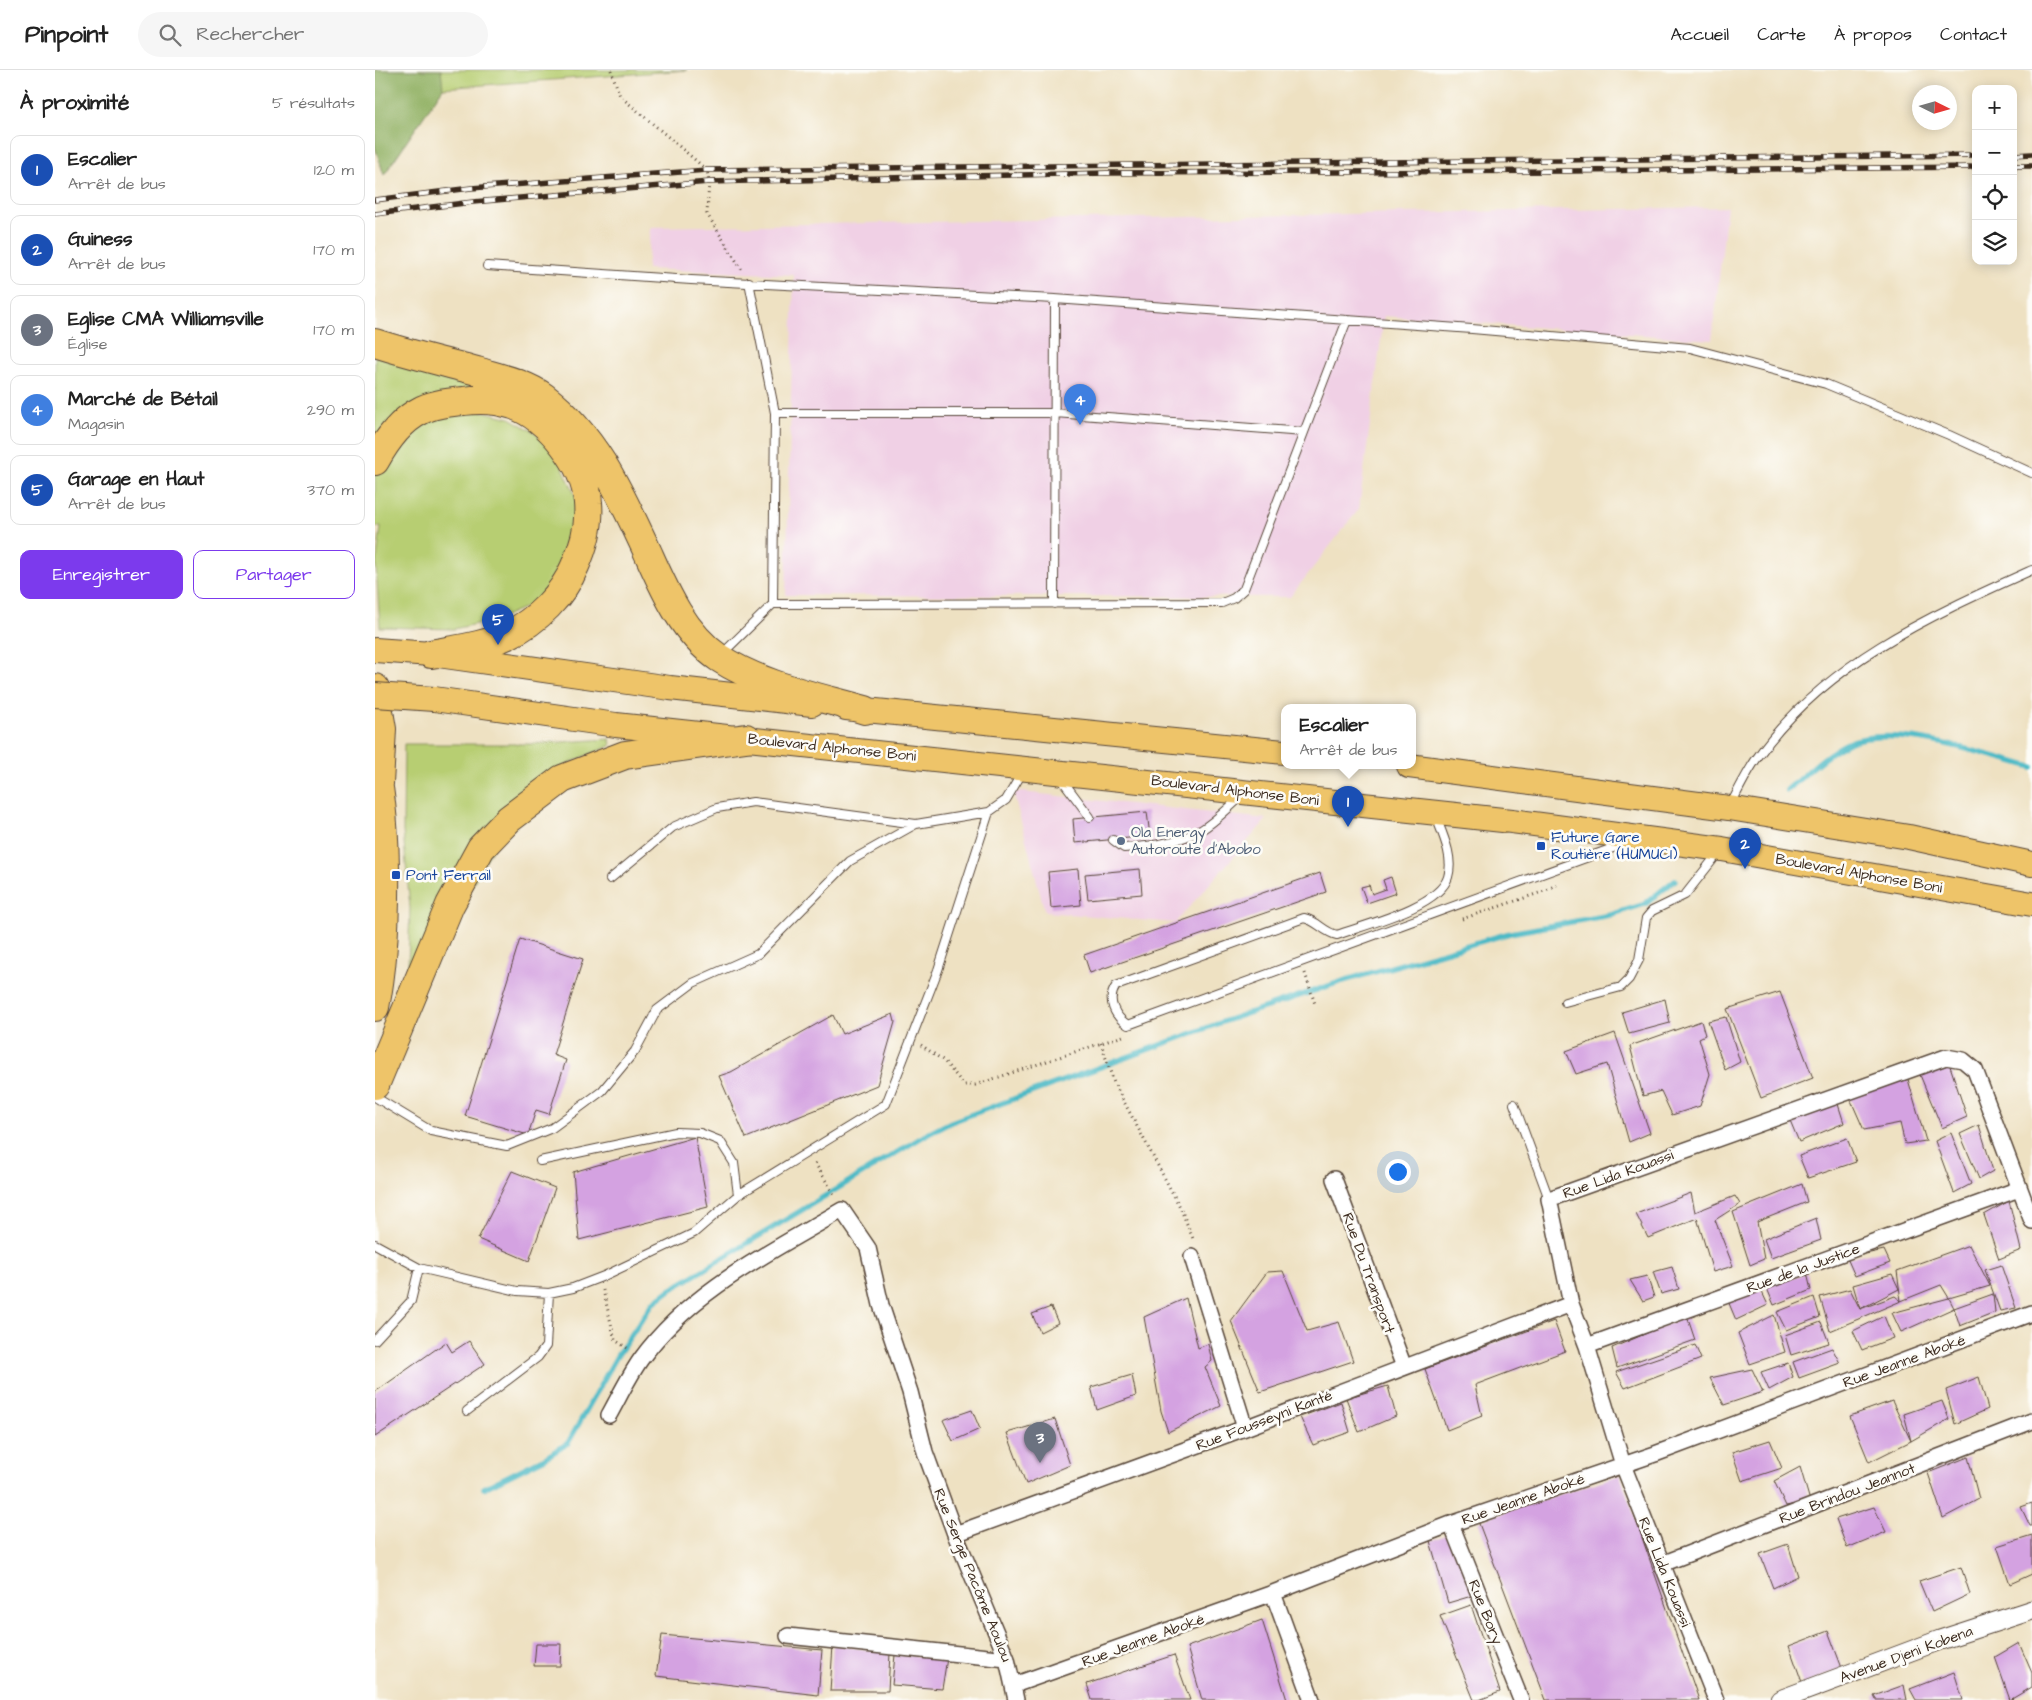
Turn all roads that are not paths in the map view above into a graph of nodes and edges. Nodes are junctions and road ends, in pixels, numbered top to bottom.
1 (487, 266) dead end
2 (749, 282) junction
3 (1055, 299) junction
4 (1347, 320) junction
5 (375, 343) edge
6 (775, 413) junction
7 (1055, 413) junction
8 (1305, 432) junction
9 (375, 462) edge
10 (2032, 473) edge
11 (2032, 570) edge
12 (773, 604) junction
13 (1054, 604) junction
14 (375, 650) edge
15 (431, 654) junction
16 (718, 657) junction
17 (375, 688) edge
18 (375, 695) edge
19 (865, 710) junction
20 (747, 738) junction
21 (1281, 752) edge
22 (1416, 767) edge
23 (1025, 769) junction
24 (1056, 771) junction
25 (377, 776) edge
26 (1248, 791) junction
27 (1729, 808) junction
28 (989, 812) junction
29 (1434, 813) junction
30 (1090, 818) dead end
31 (916, 824) junction
32 (1637, 838) junction
33 (1113, 840) dead end
34 (1722, 849) junction
35 (2032, 864) edge
36 (610, 879) dead end
37 (2032, 904) edge
38 (1565, 1002) dead end
39 (375, 1007) edge
40 (375, 1084) edge
41 (375, 1097) edge
42 (1514, 1104) dead end
43 (540, 1161) dead end
44 (1334, 1179) dead end
45 (2019, 1189) junction
46 (738, 1194) junction
47 (1549, 1199) junction
48 (2032, 1220) edge
49 (375, 1244) edge
50 (1192, 1257) road end
51 (419, 1268) junction
52 (549, 1293) junction
53 (1571, 1304) junction
54 (2032, 1313) edge
55 (375, 1340) edge
56 (1587, 1346) junction
57 (1404, 1368) junction
58 (467, 1411) dead end
59 (609, 1415) dead end
60 (2032, 1421) edge
61 (1245, 1428) junction
62 (1623, 1465) junction
63 (1451, 1524) junction
64 (955, 1534) junction
65 (1662, 1564) junction
66 (1273, 1593) junction
67 (2032, 1610) edge
68 (788, 1636) dead end
69 (1007, 1659) junction
70 (1015, 1693) edge
71 (1312, 1700) edge
72 (1521, 1700) edge
73 (1716, 1700) edge
74 (1780, 1700) edge

1 - 2 lane
2 - 3 lane
2 - 6 lane
3 - 4 lane
3 - 7 lane
4 - 8 lane
4 - 10 lane
5 - 16 highway
6 - 7 lane
6 - 12 lane
7 - 8 lane
7 - 13 lane
8 - 13 lane
9 - 15 highway
11 - 27 lane
12 - 13 lane
12 - 16 lane
14 - 15 main road
15 - 19 main road
16 - 19 highway
17 - 25 highway
18 - 20 main road, Boulevard Alphonse Boni, bridge
19 - 21 main road
20 - 23 main road, Boulevard Alphonse Boni
20 - 40 highway
22 - 27 main road
23 - 24 main road, Boulevard Alphonse Boni
23 - 28 lane
24 - 26 main road, Boulevard Alphonse Boni
24 - 30 lane
25 - 39 highway
26 - 29 main road, Boulevard Alphonse Boni
26 - 33 lane
27 - 35 main road
28 - 31 lane
28 - 46 lane
29 - 32 main road, Boulevard Alphonse Boni
29 - 32 lane
31 - 36 lane
31 - 41 lane
32 - 34 main road, Boulevard Alphonse Boni
34 - 37 main road, Boulevard Alphonse Boni
34 - 38 lane
42 - 47 lane
43 - 46 lane
44 - 57 street, Rue Du Transport
45 - 47 street, Rue Lida Kouassi
45 - 48 street, Rue Lida Kouassi
45 - 56 street, Rue de la Justice
46 - 52 lane
47 - 53 street, Rue Lida Kouassi
49 - 51 lane
50 - 61 street
51 - 52 lane
51 - 55 lane
52 - 58 lane
53 - 56 street, Rue Lida Kouassi
53 - 57 street, Rue Fousseyni Kanté
54 - 62 street, Rue Jeanne Aboké
56 - 62 street, Rue Lida Kouassi
57 - 61 street, Rue Fousseyni Kanté
59 - 64 street, Rue Serge Pacôme Aoulou
60 - 65 street, Rue Brindou Jeannot
61 - 64 street, Rue Fousseyni Kanté
62 - 63 street, Rue Jeanne Aboké
62 - 65 street, Rue Lida Kouassi
63 - 66 street, Rue Jeanne Aboké
63 - 72 street, Rue Bory
64 - 69 street, Rue Serge Pacôme Aoulou
65 - 73 street, Rue Lida Kouassi
66 - 70 street, Rue Jeanne Aboké
66 - 71 street
67 - 74 street, Avenue Djeni Kobena
68 - 69 street
69 - 70 street, Rue Serge Pacôme Aoulou

